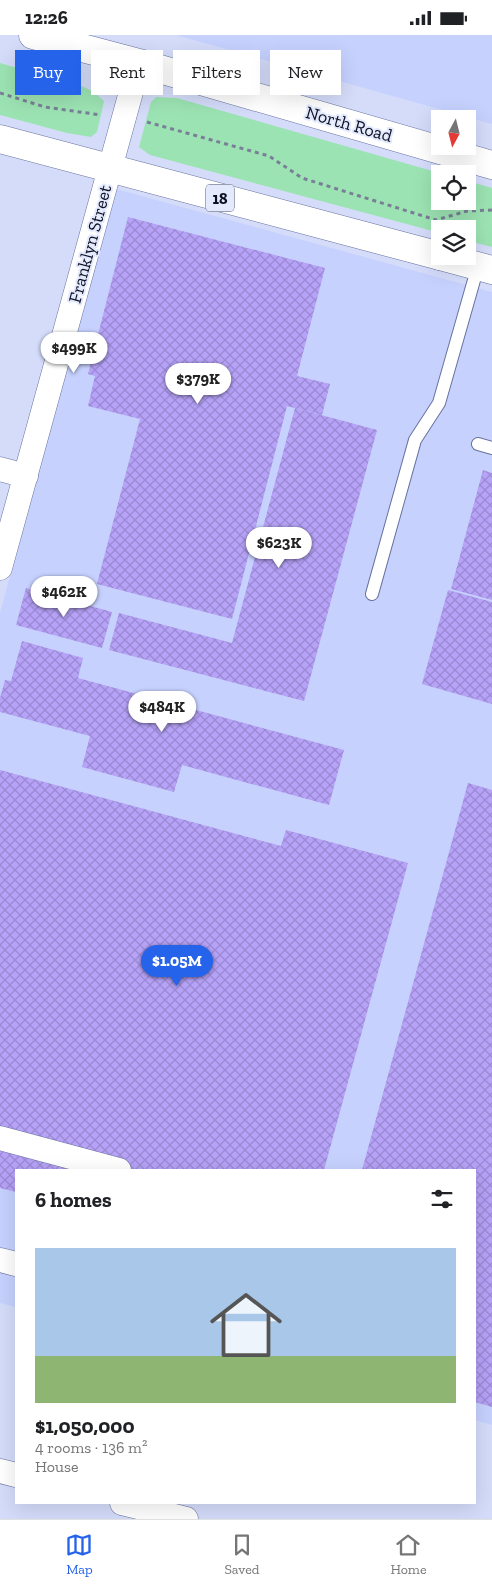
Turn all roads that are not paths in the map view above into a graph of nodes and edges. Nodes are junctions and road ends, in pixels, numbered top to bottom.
1 (34, 35) edge
2 (91, 50) edge
3 (163, 70) edge
4 (130, 95) edge
5 (0, 139) edge
6 (492, 165) edge
7 (111, 169) junction
8 (431, 254) edge
9 (485, 268) edge
10 (478, 444) dead end
11 (492, 448) edge
12 (0, 469) edge
13 (26, 476) junction
14 (0, 568) edge
15 (372, 594) dead end
16 (0, 1138) edge
17 (115, 1169) edge
18 (0, 1260) edge
19 (15, 1264) edge
20 (0, 1471) edge
21 (15, 1475) edge
22 (126, 1504) edge
23 (186, 1519) edge

1 - 2 highway, North Road
3 - 6 highway, North Road
4 - 7 street, Franklyn Street
5 - 7 highway, 18
7 - 8 highway, 18
7 - 13 street, Franklyn Street
9 - 15 lane
10 - 11 lane
12 - 13 street
13 - 14 street, Franklyn Street
16 - 17 street
18 - 19 street
20 - 21 street
22 - 23 street

